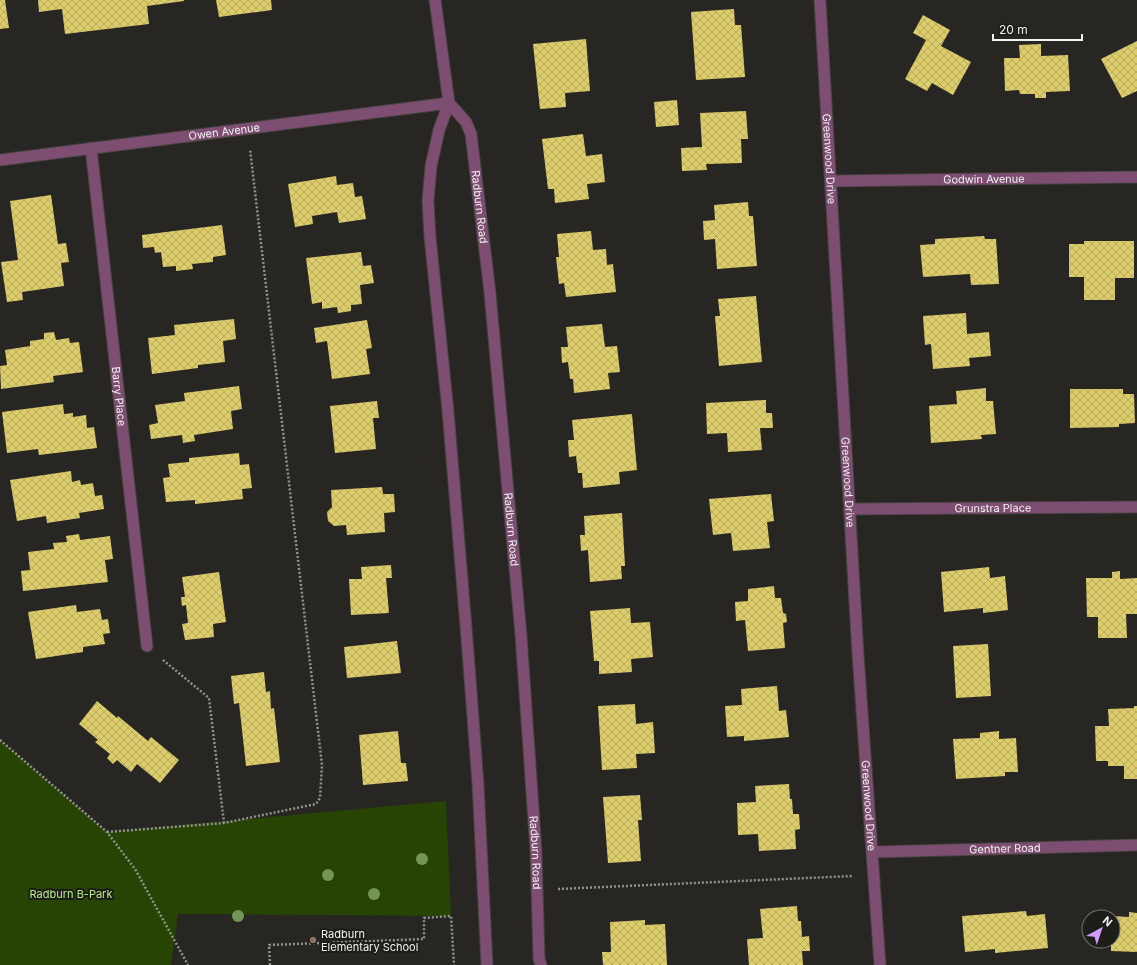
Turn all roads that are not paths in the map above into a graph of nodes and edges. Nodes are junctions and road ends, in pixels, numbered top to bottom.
1 (435, 0) edge
2 (820, 0) edge
3 (449, 103) junction
4 (91, 148) junction
5 (0, 160) edge
6 (1137, 177) edge
7 (831, 181) junction
8 (1137, 507) edge
9 (850, 509) junction
10 (147, 646) road end
11 (1137, 846) edge
12 (872, 852) junction
13 (487, 965) edge
14 (541, 965) edge
15 (880, 965) edge

1 - 3 street
2 - 7 street, Greenwood Drive
3 - 4 street, Owen Avenue
3 - 13 street
3 - 14 street, Radburn Road
4 - 5 street, Owen Avenue
4 - 10 street, Barry Place
6 - 7 street, Godwin Avenue
7 - 9 street, Greenwood Drive
8 - 9 street, Grunstra Place
9 - 12 street, Greenwood Drive
11 - 12 street, Gentner Road
12 - 15 street, Greenwood Drive

